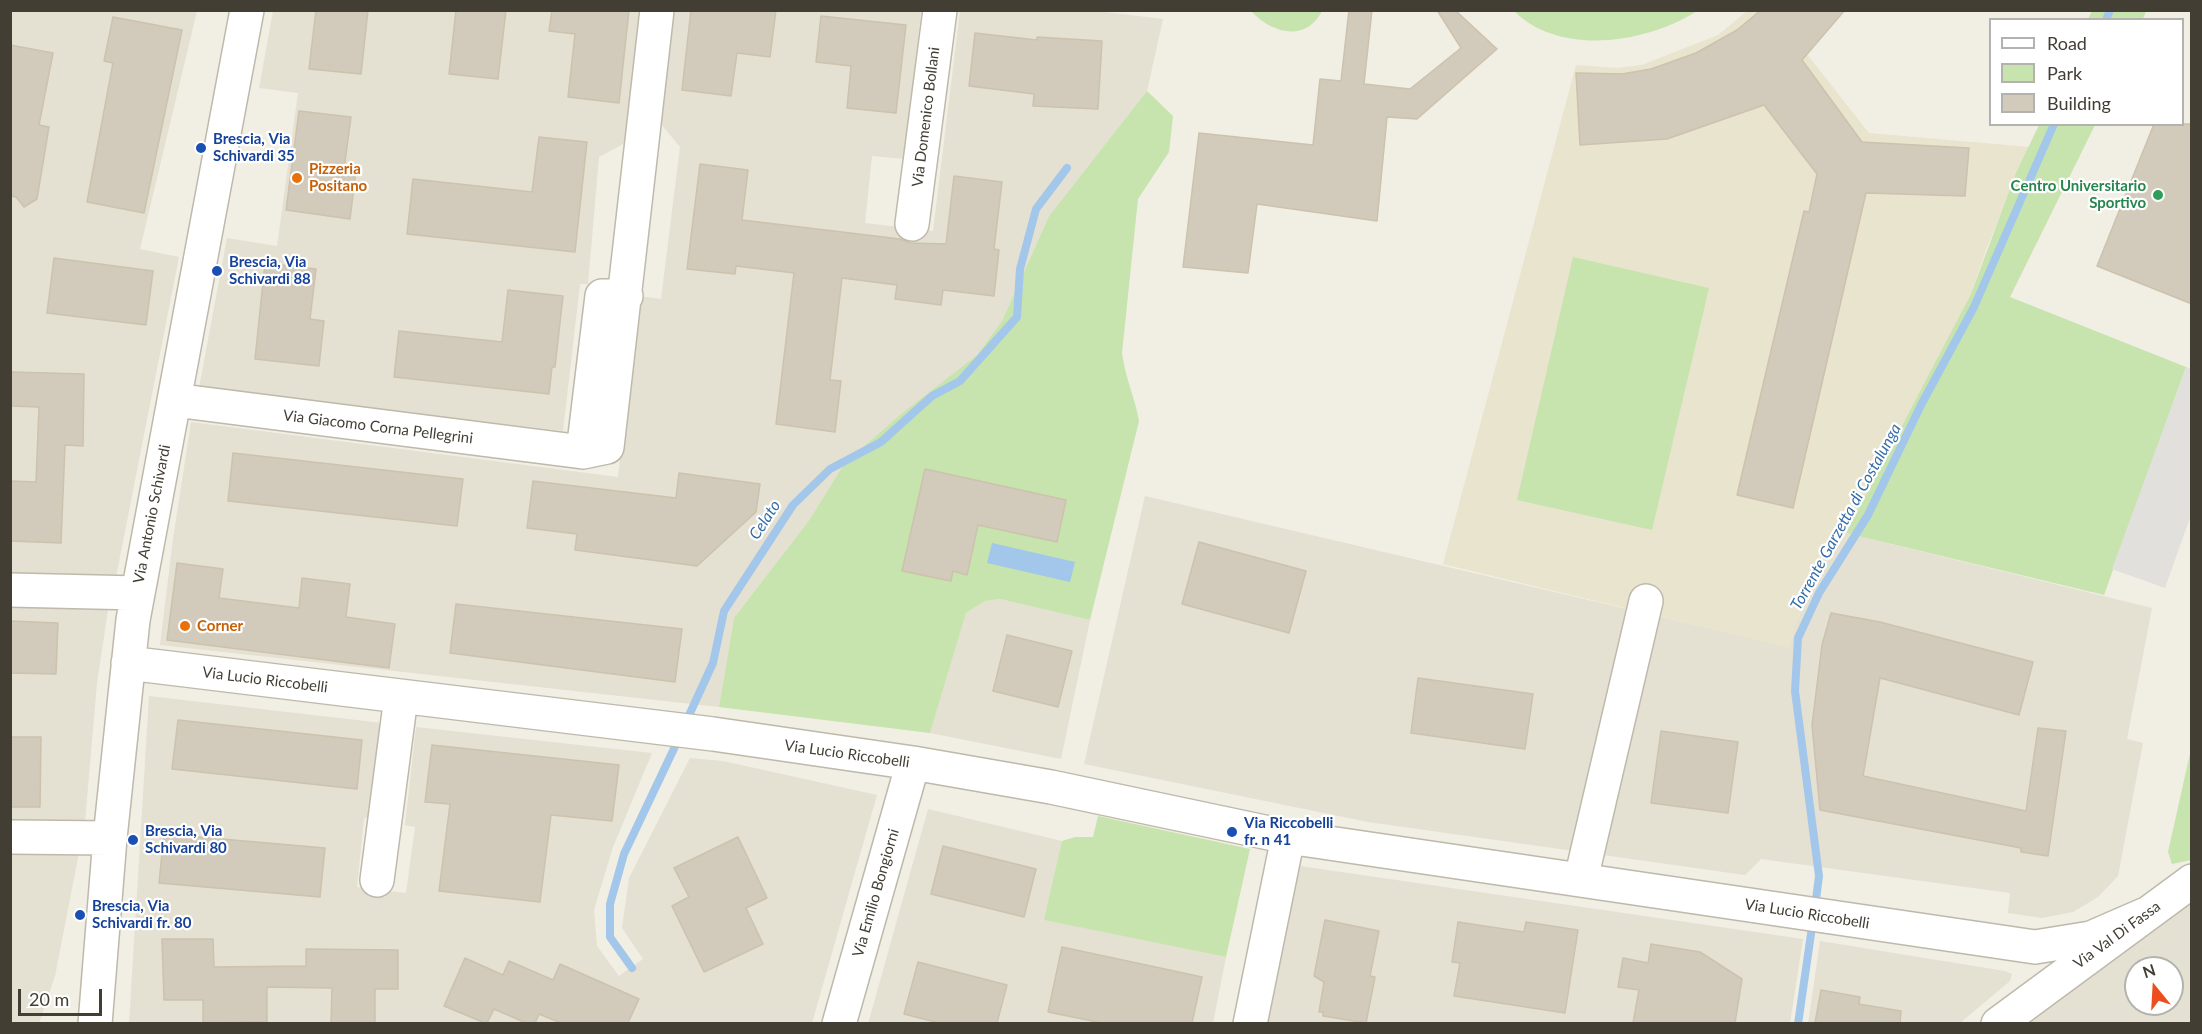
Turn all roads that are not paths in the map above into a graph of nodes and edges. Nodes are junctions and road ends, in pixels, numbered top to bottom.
1 (247, 10) edge
2 (657, 10) edge
3 (940, 10) edge
4 (912, 224) dead end
5 (174, 400) junction
6 (10, 590) edge
7 (138, 592) junction
8 (1646, 601) dead end
9 (128, 663) junction
10 (401, 697) junction
11 (913, 763) junction
12 (10, 837) edge
13 (1288, 837) junction
14 (110, 838) junction
15 (1581, 879) junction
16 (377, 880) dead end
17 (2192, 881) edge
18 (2144, 915) junction
19 (2035, 947) junction
20 (2043, 990) junction
21 (95, 1023) edge
22 (839, 1023) edge
23 (1250, 1023) edge
24 (1998, 1023) edge

1 - 5 street, Via Antonio Schivardi
2 - 5 street, Via Giacomo Corna Pellegrini
3 - 4 street, Via Domenico Bollani
5 - 7 street, Via Antonio Schivardi
6 - 7 street
7 - 9 street, Via Antonio Schivardi
8 - 15 street
9 - 10 street, Via Lucio Riccobelli
9 - 14 street, Via Antonio Schivardi
10 - 11 street, Via Lucio Riccobelli
10 - 16 street
11 - 13 street, Via Lucio Riccobelli
11 - 22 street, Via Emilio Bongiorni
12 - 14 street
13 - 15 street, Via Lucio Riccobelli
13 - 23 street
14 - 21 street, Via Antonio Schivardi
15 - 19 street, Via Lucio Riccobelli
17 - 18 street, Via Val Di Fassa
18 - 19 street, Via Lucio Riccobelli
18 - 20 street, Via Val Di Fassa
19 - 20 street
20 - 24 street, Via Val Di Fassa

